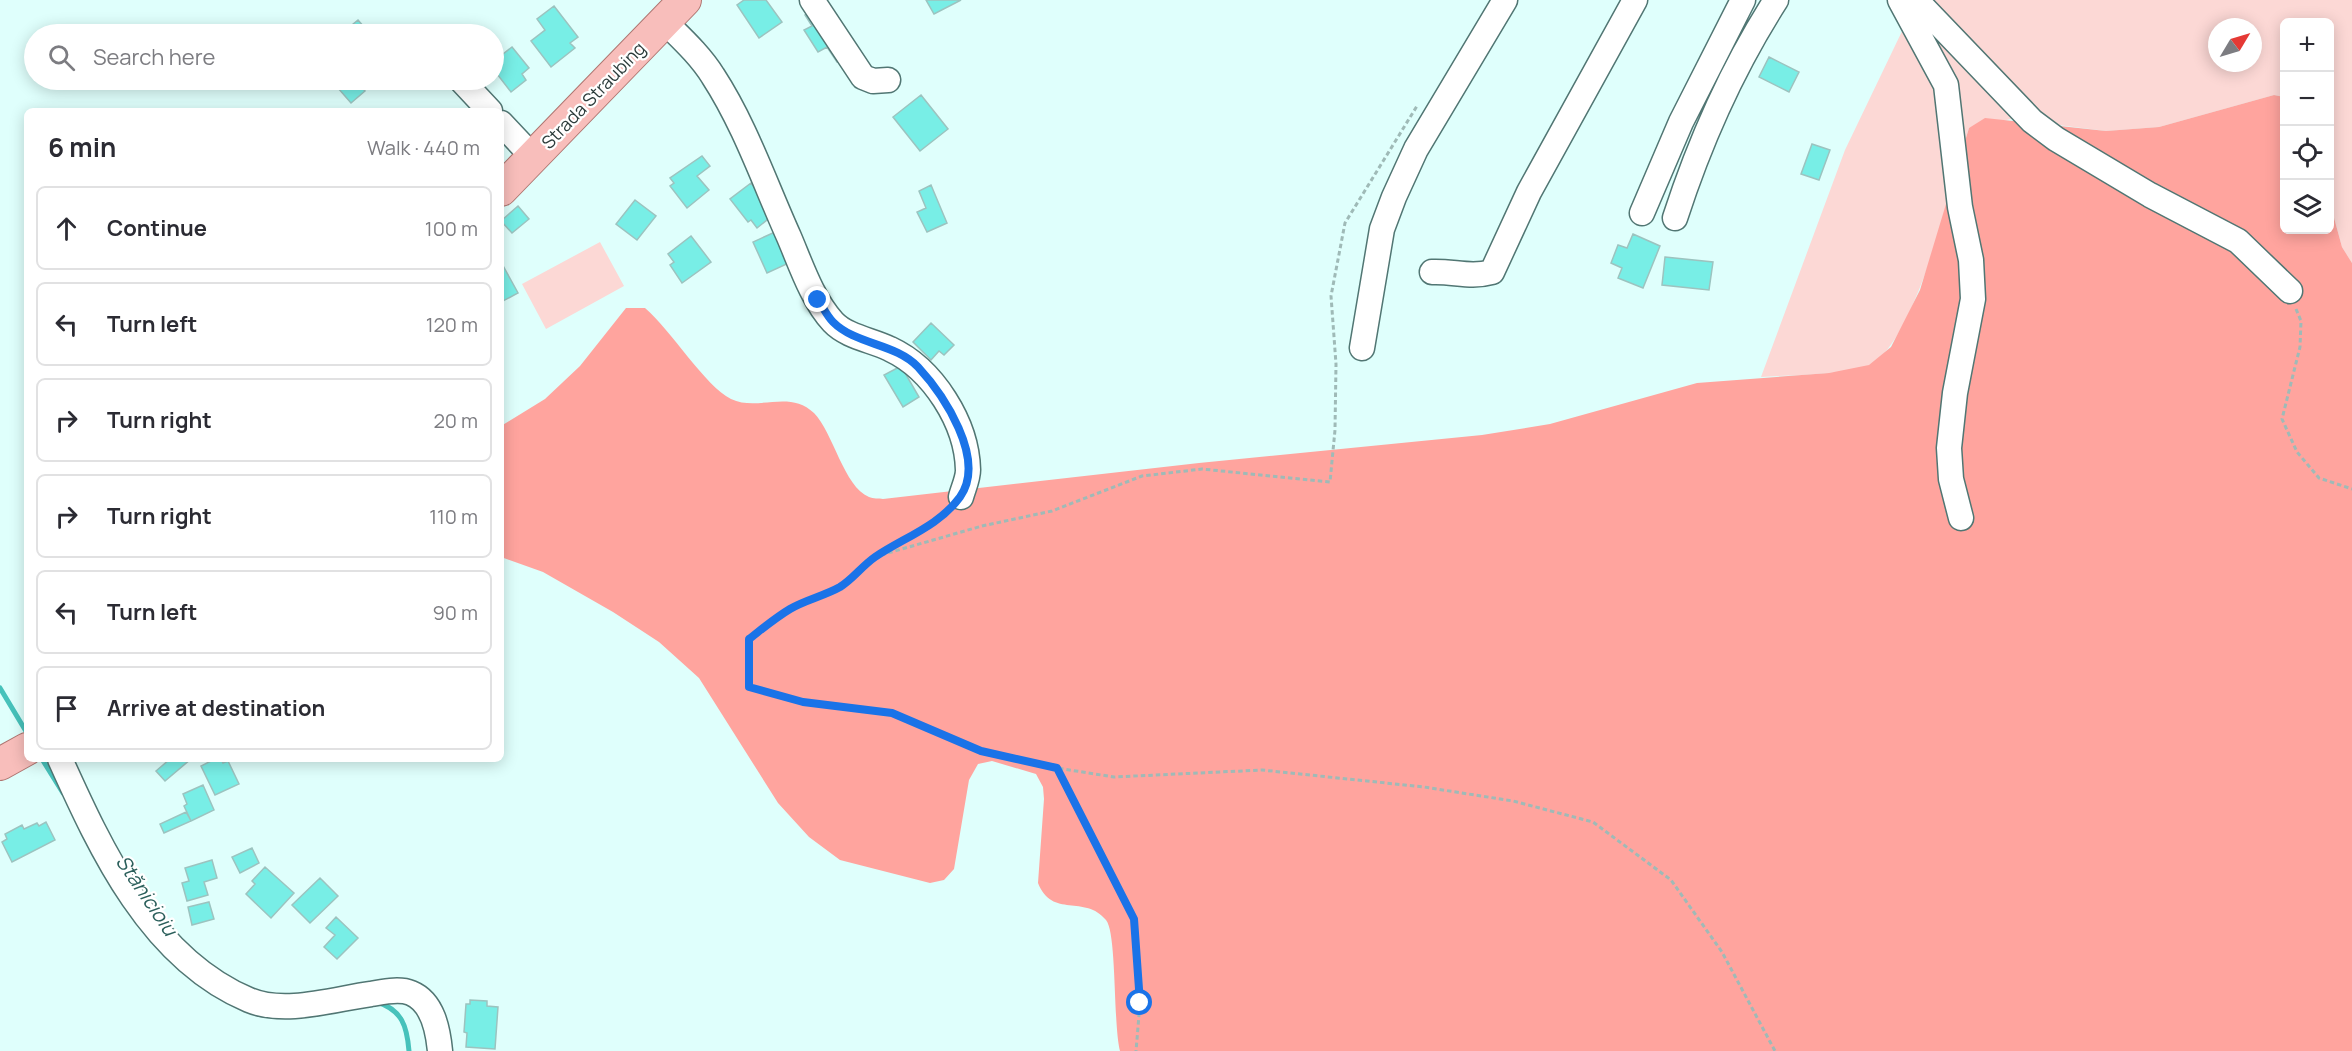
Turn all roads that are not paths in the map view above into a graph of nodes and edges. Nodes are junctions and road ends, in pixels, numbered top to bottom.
1 (812, 0) edge
2 (1505, 0) edge
3 (1635, 0) edge
4 (1743, 0) edge
5 (1776, 0) edge
6 (1900, 0) edge
7 (1916, 0) edge
8 (675, 11) edge
9 (888, 80) dead end
10 (470, 90) edge
11 (487, 108) edge
12 (504, 126) edge
13 (533, 157) junction
14 (504, 187) edge
15 (1642, 213) dead end
16 (1675, 218) dead end
17 (1432, 272) dead end
18 (2290, 291) road end
19 (1362, 348) dead end
20 (961, 497) road end
21 (1961, 518) dead end
22 (61, 762) edge
23 (440, 1051) edge

1 - 9 street
2 - 19 street
3 - 17 street
4 - 15 street
5 - 16 street
6 - 21 street
7 - 18 street
8 - 13 main road, Strada Straubing
8 - 20 street
10 - 11 street
12 - 13 street
13 - 14 main road, Strada Straubing
22 - 23 street

